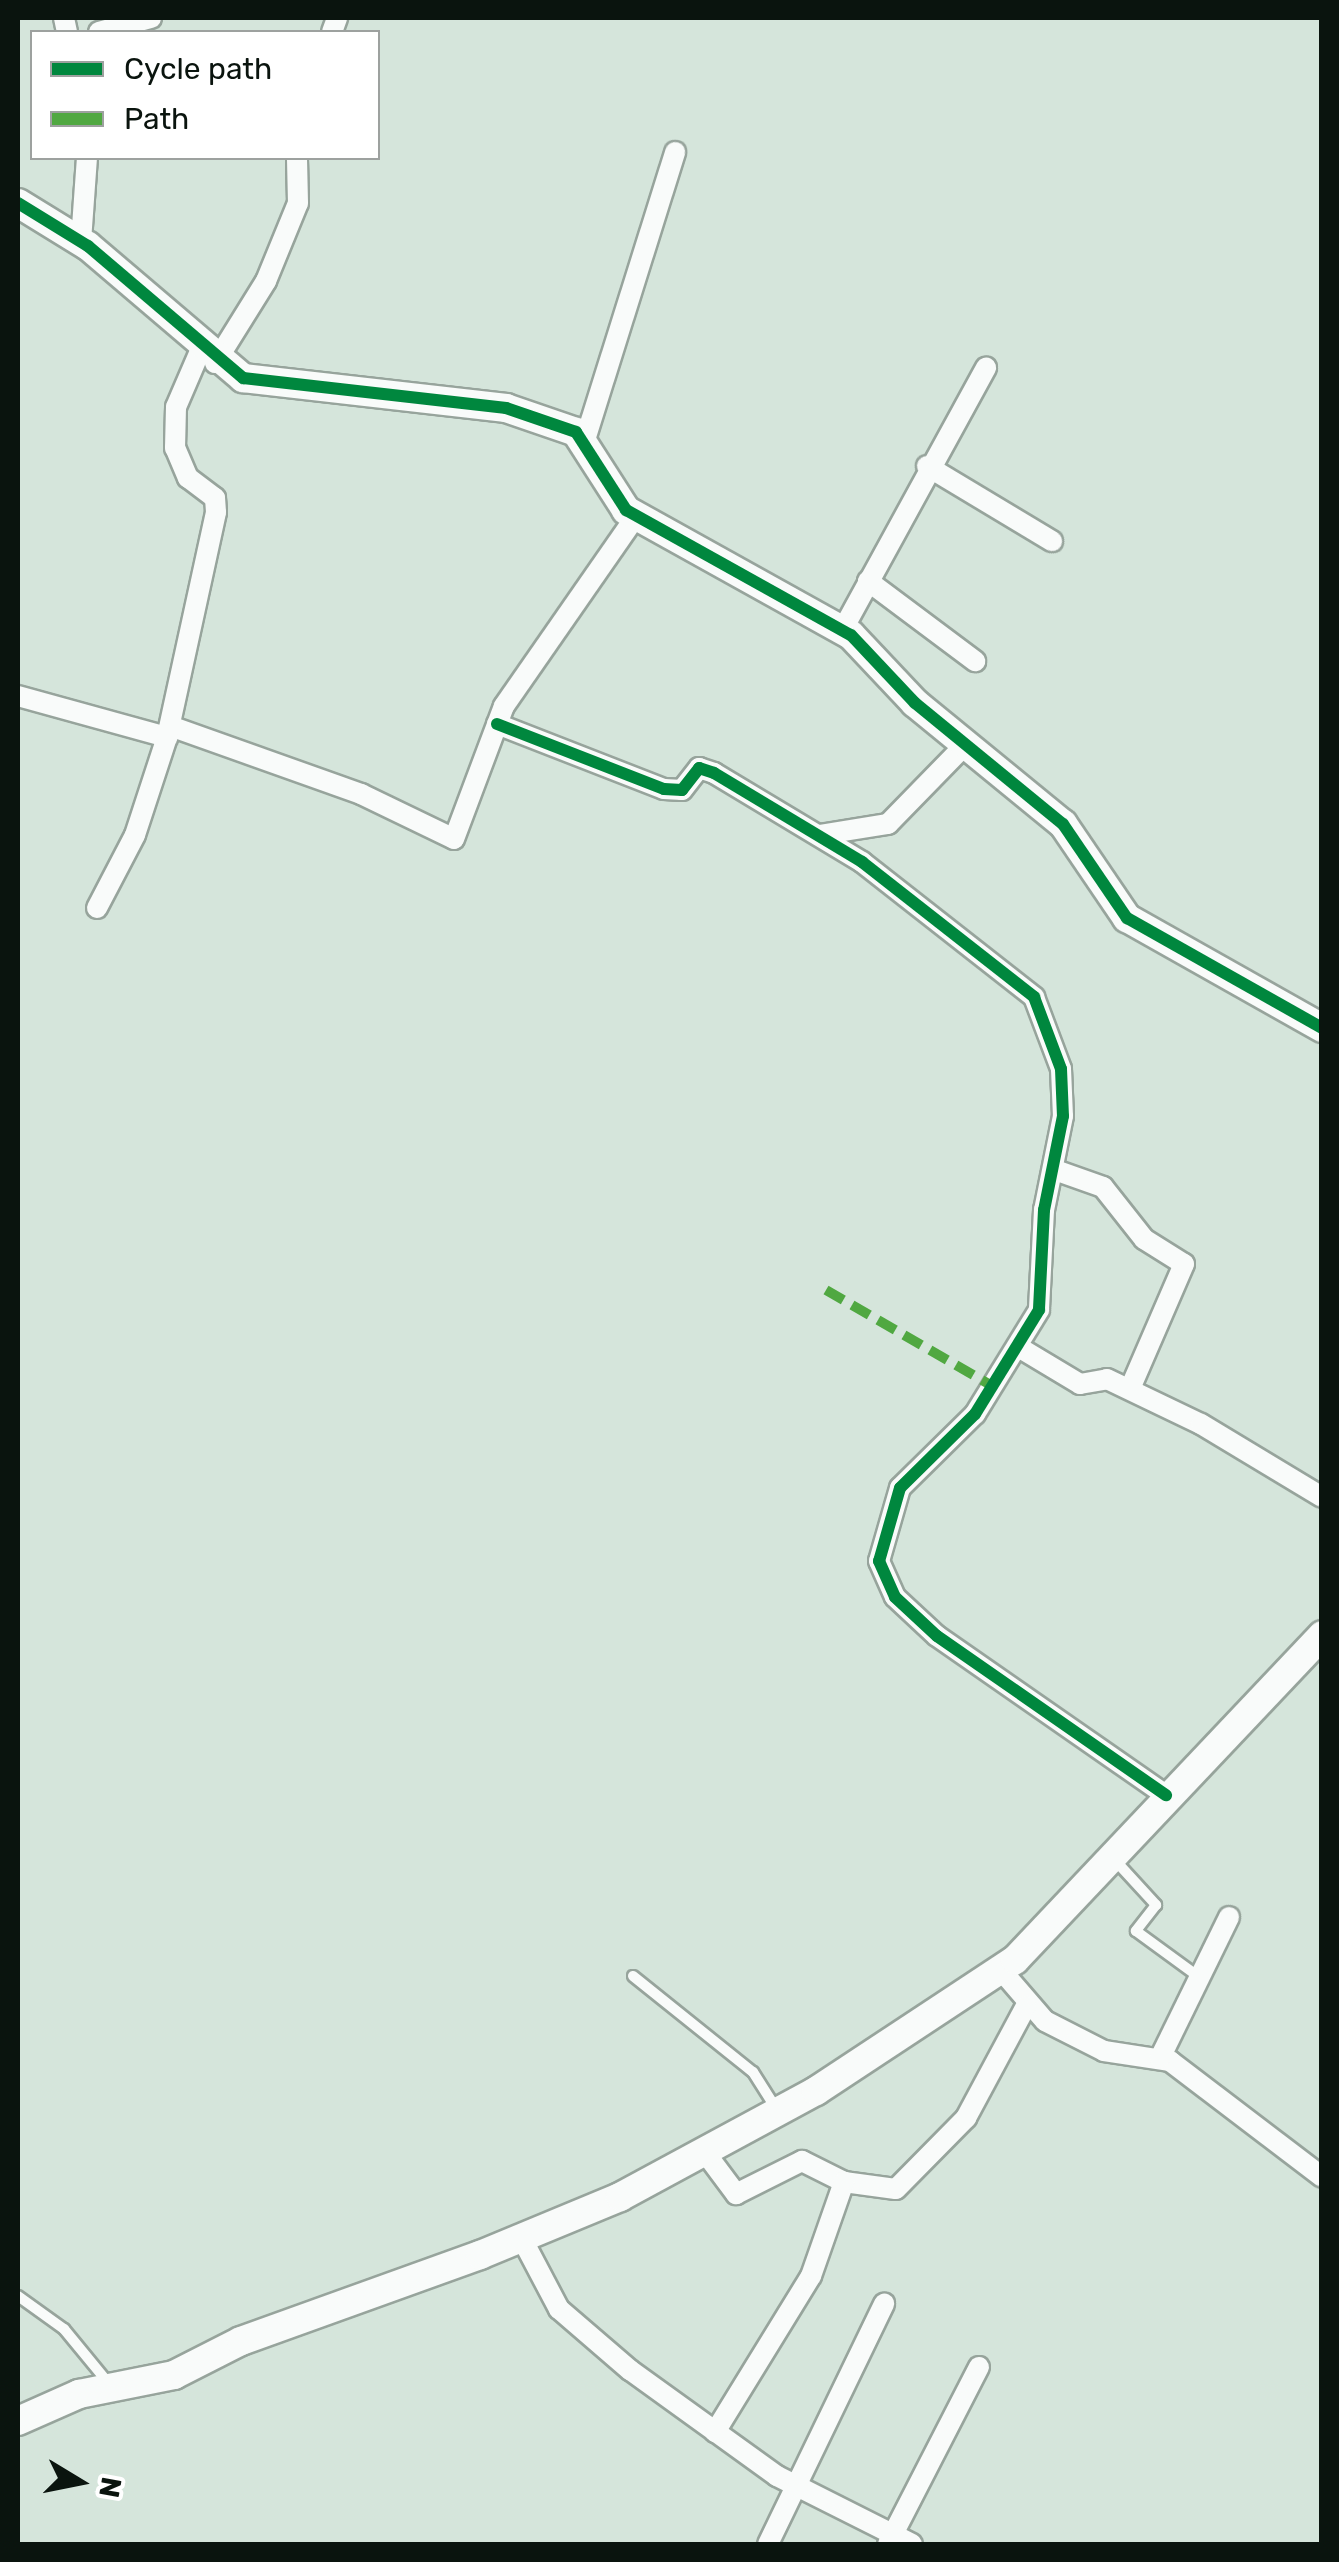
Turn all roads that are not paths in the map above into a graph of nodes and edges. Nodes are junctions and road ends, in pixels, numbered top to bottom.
1 (152, 18) edge
2 (107, 30) edge
3 (675, 152) dead end
4 (87, 160) edge
5 (296, 160) edge
6 (18, 203) edge
7 (82, 241) junction
8 (208, 356) junction
9 (986, 368) dead end
10 (584, 443) junction
11 (927, 466) junction
12 (636, 516) junction
13 (1052, 540) dead end
14 (868, 581) junction
15 (843, 629) junction
16 (975, 661) dead end
17 (18, 696) edge
18 (497, 724) junction
19 (169, 731) junction
20 (966, 744) junction
21 (819, 836) junction
22 (97, 908) dead end
23 (1322, 1028) edge
24 (1056, 1170) junction
25 (1020, 1348) junction
26 (1130, 1389) junction
27 (1321, 1496) edge
28 (1322, 1636) edge
29 (1166, 1796) junction
30 (1117, 1862) junction
31 (1229, 1917) dead end
32 (633, 1976) dead end
33 (1200, 1977) junction
34 (1015, 1992) junction
35 (1160, 2058) junction
36 (778, 2111) junction
37 (711, 2162) junction
38 (1322, 2177) edge
39 (844, 2182) junction
40 (520, 2235) junction
41 (18, 2296) edge
42 (884, 2304) dead end
43 (979, 2366) dead end
44 (112, 2387) junction
45 (18, 2421) edge
46 (715, 2432) junction
47 (798, 2487) junction
48 (898, 2541) edge
49 (768, 2544) edge

1 - 2 street
3 - 10 street
4 - 7 street
5 - 8 street
6 - 7 street
7 - 8 street
8 - 10 street
8 - 19 street
9 - 11 street
10 - 12 street
11 - 13 street
11 - 14 street
12 - 15 street
12 - 18 street
14 - 15 street
14 - 16 street
15 - 20 street
17 - 19 street
18 - 19 street
18 - 21 street
19 - 22 street
20 - 21 street
20 - 23 street
21 - 24 street
24 - 25 street
24 - 26 street
25 - 26 street
25 - 29 street
26 - 27 street
28 - 29 street
29 - 30 street
30 - 33 lane
30 - 34 street
31 - 33 street
32 - 36 lane
33 - 35 street
34 - 35 street
34 - 36 street
34 - 39 street
35 - 38 street
36 - 37 street
37 - 39 street
37 - 40 street
39 - 46 street
40 - 44 street
40 - 46 street
41 - 44 lane
42 - 47 street
43 - 48 street
44 - 45 street
46 - 47 street
47 - 48 street
47 - 49 street

